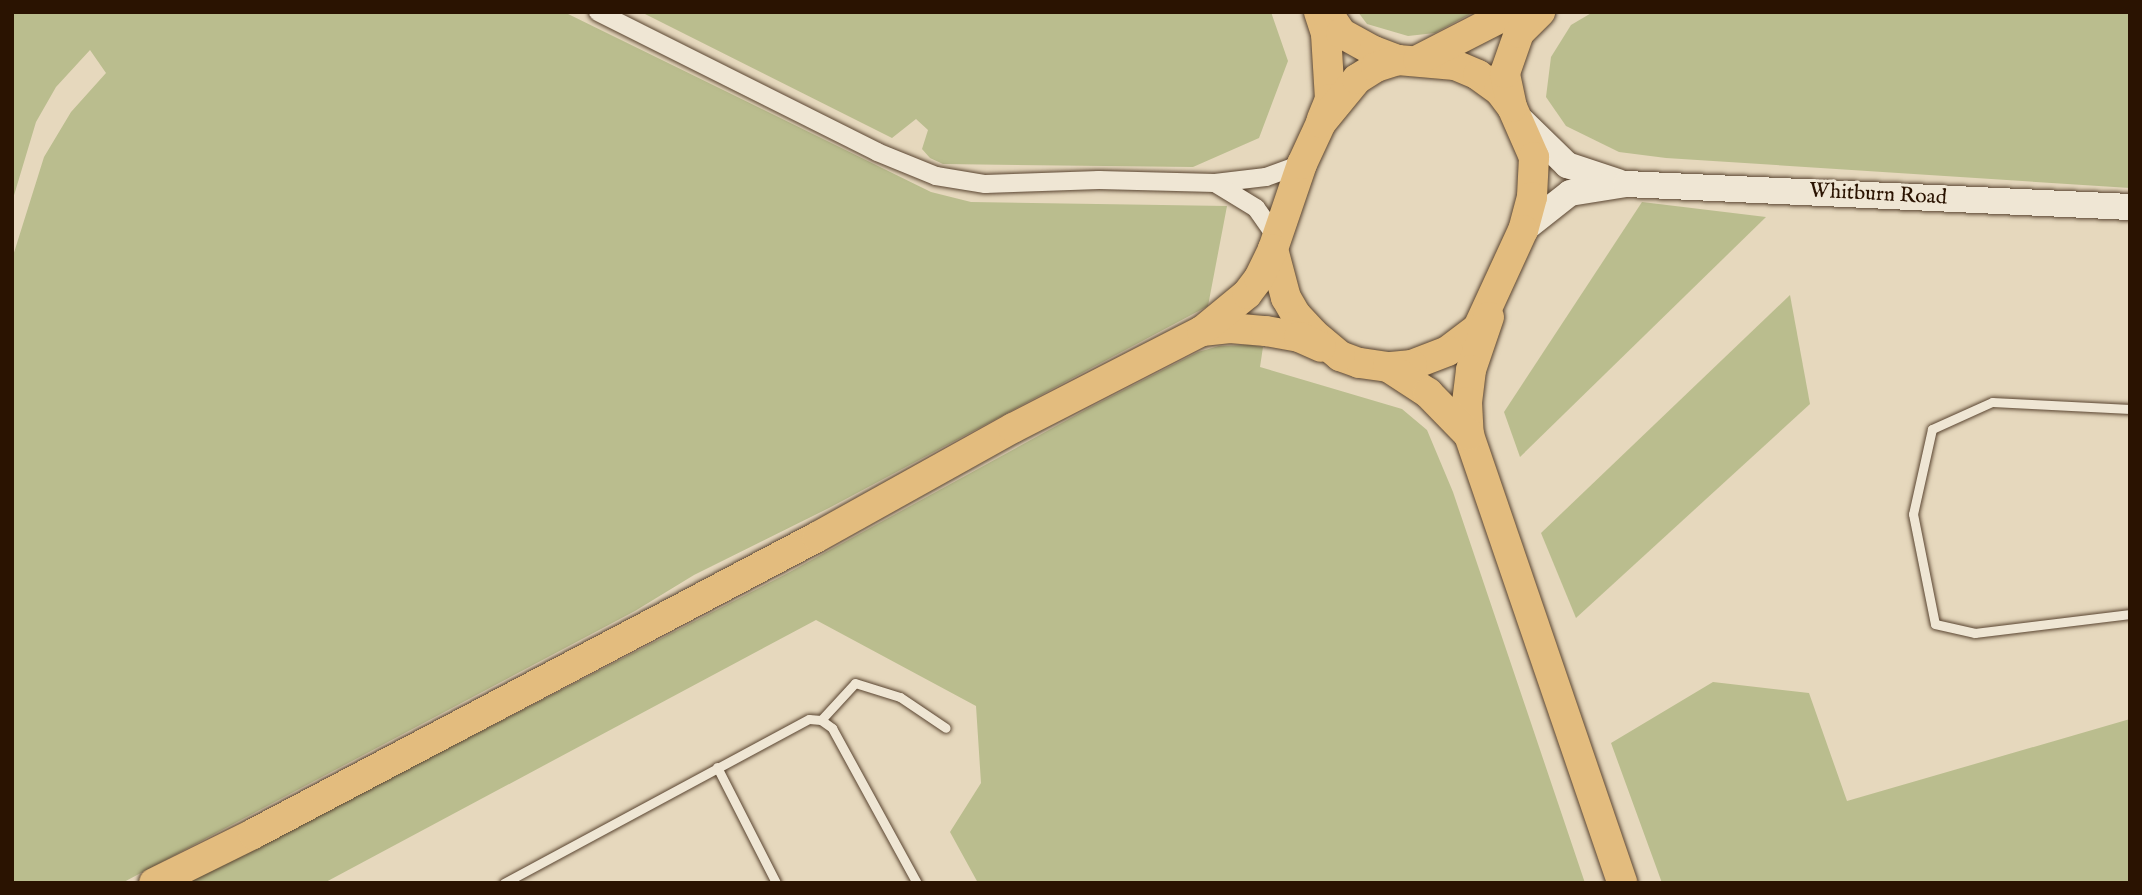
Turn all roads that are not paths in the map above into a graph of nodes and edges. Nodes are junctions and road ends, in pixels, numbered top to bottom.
1 (598, 12) edge
2 (1319, 12) edge
3 (1327, 12) edge
4 (1511, 12) edge
5 (1541, 12) edge
6 (1408, 60) junction
7 (1514, 111) junction
8 (1307, 153) junction
9 (1215, 183) junction
10 (1626, 184) junction
11 (2130, 207) edge
12 (1522, 230) junction
13 (1274, 242) junction
14 (1499, 287) junction
15 (1202, 331) junction
16 (1340, 356) junction
17 (1388, 367) junction
18 (2130, 409) edge
19 (1469, 435) junction
20 (2130, 614) edge
21 (821, 720) junction
22 (946, 728) dead end
23 (717, 766) junction
24 (910, 878) edge
25 (154, 883) edge
26 (504, 883) edge
27 (776, 883) edge
28 (917, 883) edge
29 (1622, 883) edge

1 - 9 street
2 - 8 main road
3 - 6 main road
4 - 6 main road
5 - 7 main road
6 - 7 main road
6 - 8 main road
7 - 10 main road, Whitburn Road
7 - 12 main road
8 - 9 street
8 - 13 main road
9 - 13 street
10 - 11 main road, Whitburn Road
10 - 12 main road, Whitburn Road
12 - 14 main road
13 - 15 main road
13 - 16 main road
14 - 17 main road
14 - 19 main road
15 - 16 main road
15 - 25 main road
16 - 17 main road
17 - 19 main road
18 - 20 lane
19 - 29 main road
21 - 22 lane
21 - 23 lane
21 - 24 lane
23 - 26 lane
23 - 27 lane
24 - 28 lane

